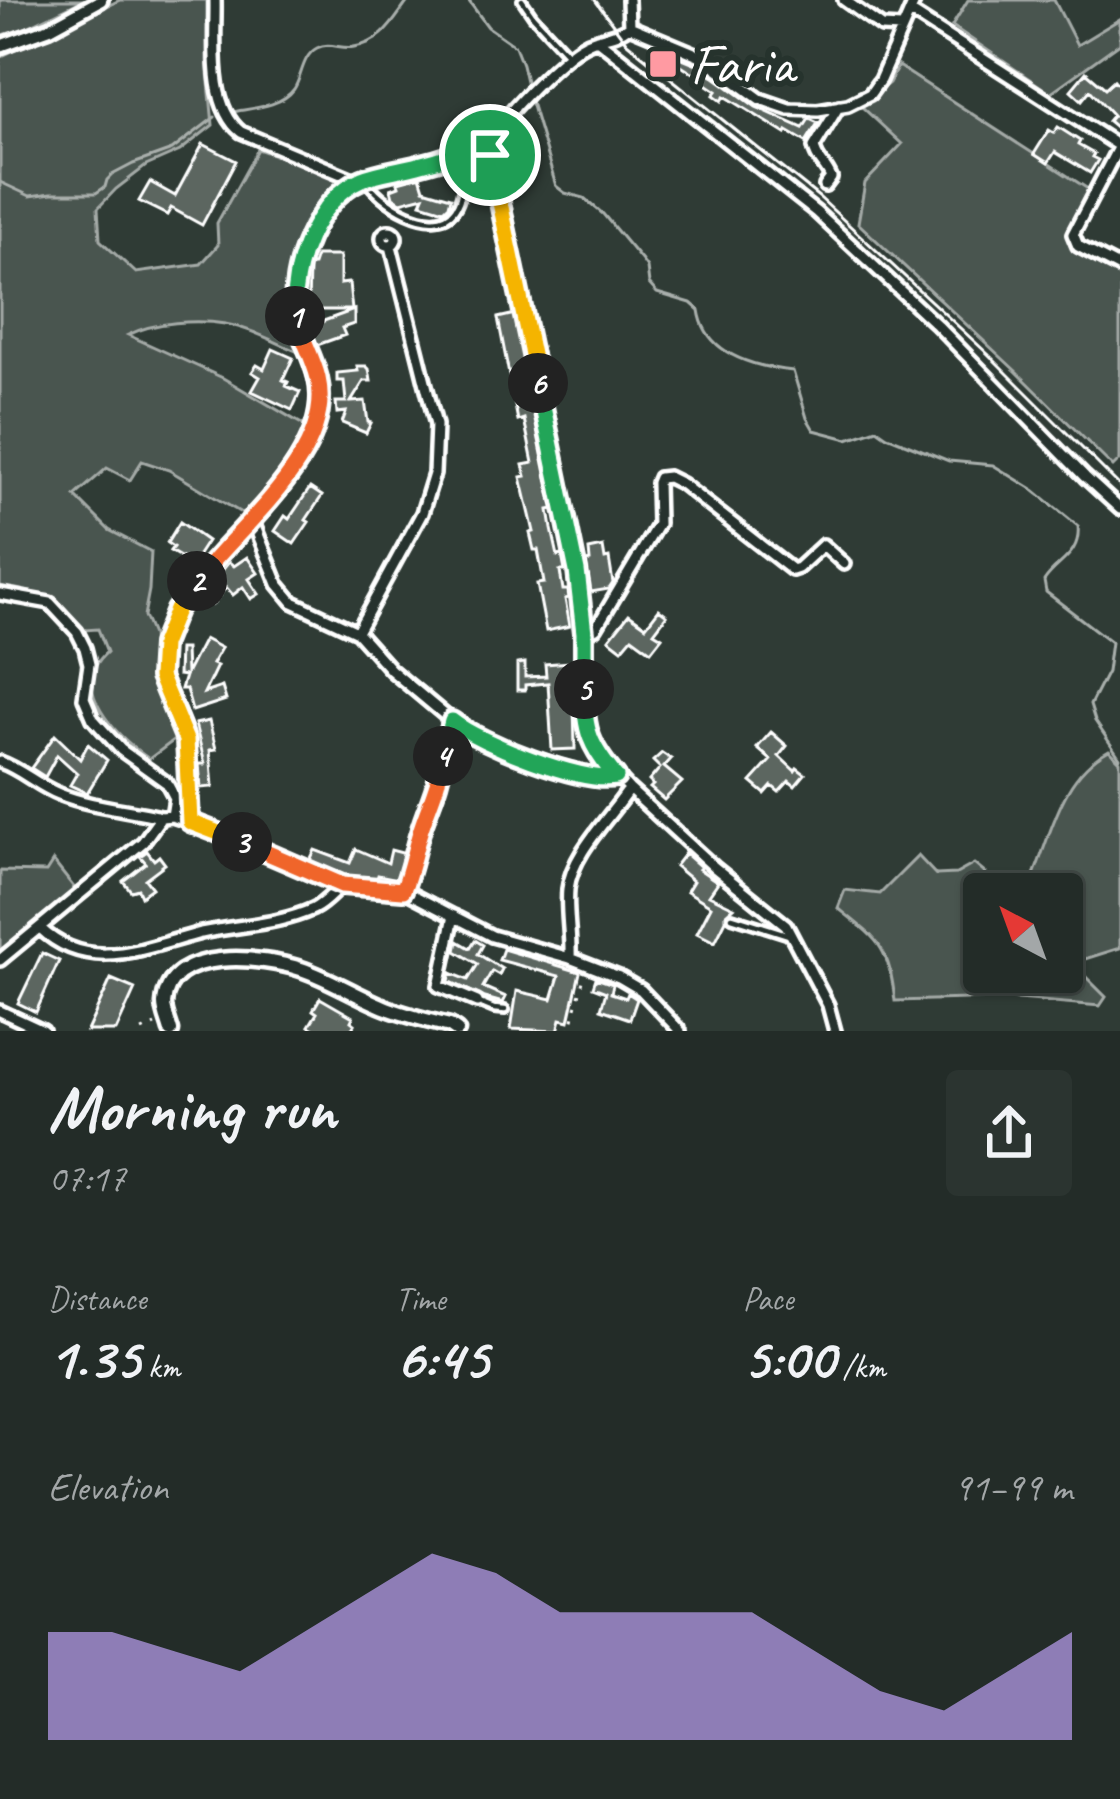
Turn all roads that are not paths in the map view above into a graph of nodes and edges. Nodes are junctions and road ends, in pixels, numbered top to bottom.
1 (101, 0) edge
2 (215, 0) edge
3 (522, 0) edge
4 (628, 0) edge
5 (844, 0) edge
6 (915, 0) edge
7 (910, 12) junction
8 (629, 26) junction
9 (901, 28) junction
10 (597, 39) junction
11 (0, 46) edge
12 (569, 55) junction
13 (839, 106) junction
14 (489, 140) junction
15 (1119, 145) edge
16 (466, 151) junction
17 (362, 180) junction
18 (825, 186) dead end
19 (391, 246) dead end
20 (1120, 268) edge
21 (1120, 509) edge
22 (253, 522) junction
23 (844, 564) dead end
24 (0, 593) edge
25 (357, 632) junction
26 (584, 633) junction
27 (452, 721) junction
28 (0, 762) edge
29 (616, 777) junction
30 (628, 789) junction
31 (167, 817) junction
32 (190, 822) junction
33 (342, 885) junction
34 (403, 890) junction
35 (454, 916) junction
36 (732, 917) dead end
37 (40, 928) junction
38 (794, 937) junction
39 (570, 958) junction
40 (0, 960) edge
41 (477, 1002) joint
42 (505, 1010) dead end
43 (0, 1011) edge
44 (43, 1031) edge
45 (171, 1031) edge
46 (457, 1031) edge
47 (680, 1031) edge
48 (835, 1031) edge

1 - 11 street
2 - 17 street
3 - 12 lane
4 - 8 street
5 - 9 street
6 - 7 street
7 - 9 street
7 - 15 street
8 - 10 street
8 - 13 street
9 - 13 street
10 - 12 street
10 - 21 street
12 - 14 street
13 - 18 street
14 - 16 street
14 - 26 street
15 - 20 street
16 - 17 street
16 - 17 lane
17 - 22 street
19 - 25 street
22 - 25 street
22 - 32 street
23 - 26 street
24 - 31 street
25 - 27 street
26 - 29 street
27 - 29 street
27 - 34 street
28 - 31 street
29 - 30 street
30 - 38 street
30 - 39 street
31 - 32 street
31 - 37 street
32 - 33 street
33 - 34 street
33 - 37 street
34 - 35 street
35 - 39 street
35 - 41 street
36 - 38 lane
37 - 40 street
38 - 48 street
39 - 47 street
41 - 42 lane
43 - 44 street
45 - 46 main road

